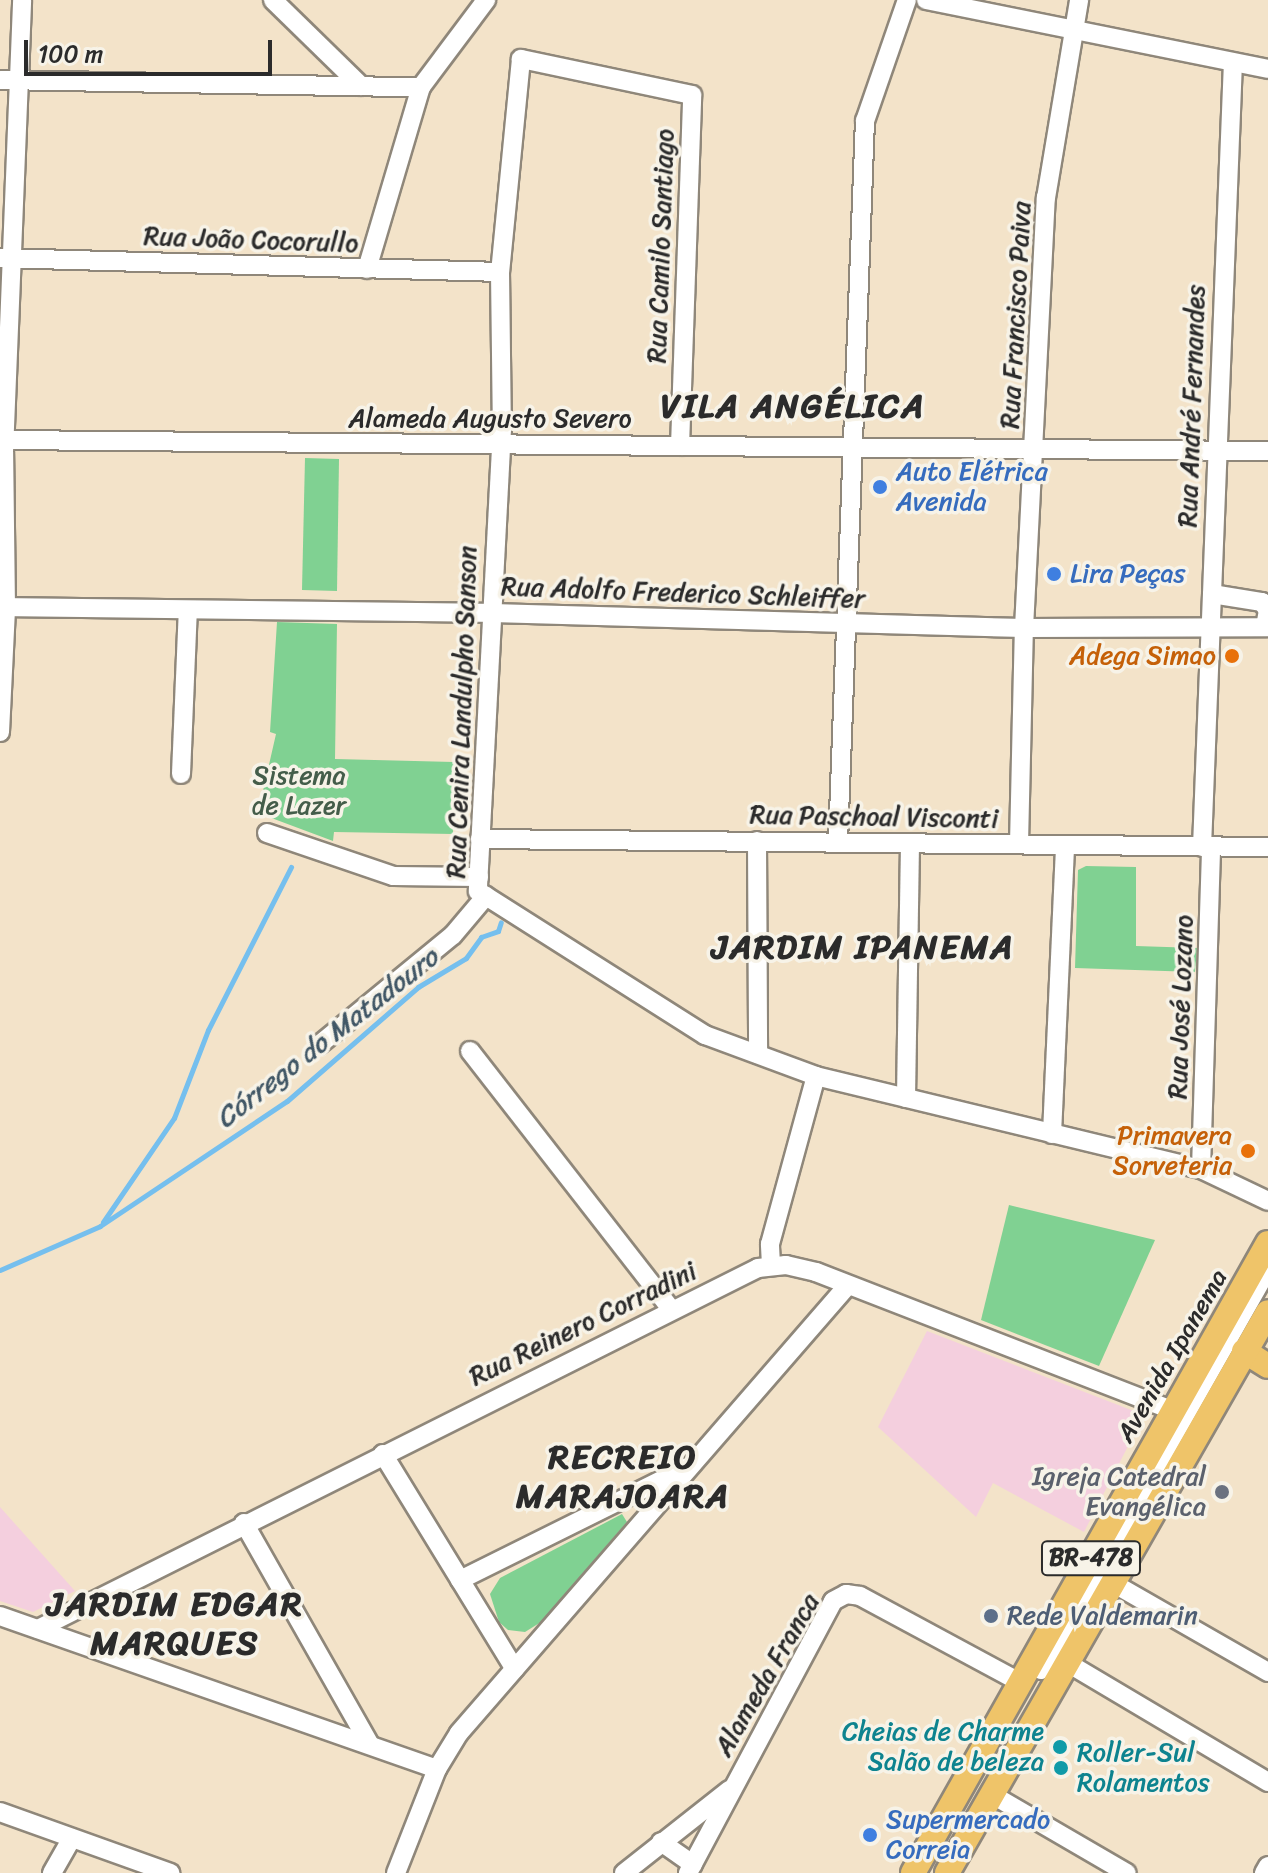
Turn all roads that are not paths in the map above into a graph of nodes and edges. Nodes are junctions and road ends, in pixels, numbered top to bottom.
1 (22, 0) edge
2 (273, 0) edge
3 (486, 0) edge
4 (907, 0) edge
5 (926, 0) edge
6 (1079, 0) edge
7 (1074, 31) junction
8 (1233, 63) junction
9 (1268, 69) edge
10 (0, 80) edge
11 (20, 81) junction
12 (361, 86) junction
13 (421, 87) junction
14 (692, 95) joint
15 (8, 258) edge
16 (367, 269) junction
17 (500, 272) junction
18 (3, 440) edge
19 (680, 446) junction
20 (499, 447) junction
21 (854, 447) junction
22 (1036, 449) junction
23 (1215, 451) junction
24 (1268, 451) edge
25 (1212, 594) junction
26 (3, 608) edge
27 (188, 610) junction
28 (492, 613) junction
29 (848, 625) junction
30 (1210, 626) junction
31 (1266, 627) edge
32 (1024, 628) junction
33 (0, 732) edge
34 (181, 774) dead end
35 (267, 833) dead end
36 (480, 839) junction
37 (757, 841) junction
38 (838, 842) junction
39 (910, 843) junction
40 (1019, 844) junction
41 (1065, 845) junction
42 (1207, 847) junction
43 (1268, 847) edge
44 (479, 877) junction
45 (486, 896) junction
46 (319, 1045) dead end
47 (470, 1051) dead end
48 (758, 1054) junction
49 (816, 1076) junction
50 (906, 1098) junction
51 (1052, 1134) junction
52 (1201, 1169) junction
53 (1268, 1201) edge
54 (1268, 1243) edge
55 (771, 1265) junction
56 (1268, 1269) edge
57 (848, 1285) junction
58 (1268, 1288) edge
59 (670, 1308) junction
60 (1268, 1312) edge
61 (1244, 1351) junction
62 (1268, 1366) edge
63 (1171, 1410) junction
64 (383, 1454) junction
65 (697, 1462) junction
66 (244, 1523) junction
67 (460, 1580) junction
68 (1111, 1582) junction
69 (0, 1616) edge
70 (38, 1629) junction
71 (1066, 1662) junction
72 (515, 1669) junction
73 (1268, 1672) edge
74 (1020, 1682) junction
75 (369, 1743) junction
76 (437, 1769) junction
77 (1268, 1782) edge
78 (734, 1787) junction
79 (991, 1794) junction
80 (0, 1812) edge
81 (72, 1838) junction
82 (661, 1842) junction
83 (1268, 1866) edge
84 (690, 1868) edge
85 (52, 1873) edge
86 (170, 1873) edge
87 (396, 1873) edge
88 (624, 1873) edge
89 (913, 1873) edge
90 (926, 1873) edge
91 (939, 1873) edge
92 (947, 1873) edge
93 (1127, 1873) edge
94 (1264, 1873) edge

1 - 11 street
2 - 12 street
3 - 13 street
4 - 21 street
5 - 7 street
6 - 7 street, Rua Francisco Paiva
7 - 8 street
7 - 22 street, Rua Francisco Paiva
8 - 9 street
8 - 23 street, Rua André Fernandes
10 - 11 street
11 - 12 street
11 - 15 street
12 - 13 street
13 - 16 street
14 - 17 street, Rua Cenira Landulpho Sanson
14 - 19 street, Rua Camilo Santiago
15 - 16 street, Rua João Cocorullo
15 - 18 street
16 - 17 street, Rua João Cocorullo
17 - 20 street, Rua Cenira Landulpho Sanson
18 - 20 street, Alameda Augusto Severo
18 - 26 street
19 - 20 street, Alameda Augusto Severo
19 - 21 street, Alameda Augusto Severo
20 - 28 street, Rua Cenira Landulpho Sanson
21 - 22 street, Alameda Augusto Severo
21 - 29 street
22 - 23 street, Alameda Augusto Severo
22 - 32 street, Rua Francisco Paiva
23 - 24 street, Alameda Augusto Severo
23 - 25 street, Rua André Fernandes
25 - 30 street, Rua André Fernandes
25 - 31 street
26 - 27 street, Rua Adolfo Frederico Schleiffer
26 - 33 street
27 - 28 street, Rua Adolfo Frederico Schleiffer
27 - 34 street
28 - 29 street, Rua Adolfo Frederico Schleiffer
28 - 36 street, Rua Cenira Landulpho Sanson
29 - 32 street, Rua Adolfo Frederico Schleiffer
29 - 38 street
30 - 31 street, Rua Adolfo Frederico Schleiffer
30 - 32 street, Rua Adolfo Frederico Schleiffer
30 - 42 street, Rua André Fernandes
32 - 40 street, Rua Francisco Paiva
35 - 44 street
36 - 37 street, Rua Paschoal Visconti
36 - 44 street, Rua Cenira Landulpho Sanson
37 - 38 street, Rua Paschoal Visconti
37 - 48 street
38 - 39 street, Rua Paschoal Visconti
39 - 40 street, Rua Paschoal Visconti
39 - 50 street
40 - 41 street, Rua Paschoal Visconti
41 - 42 street, Rua Paschoal Visconti
41 - 51 street
42 - 43 street, Rua Paschoal Visconti
42 - 52 street, Rua José Lozano
44 - 45 street, Rua Cenira Landulpho Sanson
45 - 46 street
45 - 48 street, Rua Cenira Landulpho Sanson
47 - 59 street
48 - 49 street, Rua Cenira Landulpho Sanson
49 - 50 street, Rua Cenira Landulpho Sanson
49 - 55 street
50 - 51 street, Rua Cenira Landulpho Sanson
51 - 52 street, Rua Cenira Landulpho Sanson
52 - 53 street, Rua Cenira Landulpho Sanson
54 - 63 main road, Avenida Ipanema / BR-478
55 - 57 street
55 - 59 street, Rua Reinero Corradini
56 - 90 street
57 - 63 street
57 - 65 street
58 - 91 street
59 - 64 street, Rua Reinero Corradini
60 - 61 main road, BR-478
61 - 62 main road
61 - 68 main road, BR-478
63 - 74 main road, Avenida Ipanema / BR-478
64 - 66 street, Rua Reinero Corradini
64 - 67 street
65 - 67 street
65 - 72 street
66 - 70 street, Rua Reinero Corradini
66 - 75 street
67 - 72 street
68 - 71 main road, BR-478
68 - 73 street
69 - 70 street
70 - 75 street
71 - 77 street
71 - 79 main road, BR-478
72 - 76 street
74 - 78 street, Alameda Franca
74 - 89 main road, Avenida Ipanema / BR-478
75 - 76 street
76 - 87 street
78 - 82 street, Alameda Franca
78 - 84 street, Alameda Franca
79 - 92 main road, BR-478
79 - 93 street
80 - 81 street
81 - 85 street
81 - 86 street
82 - 84 street, Alameda Franca
82 - 88 street, Alameda Franca
83 - 94 street

